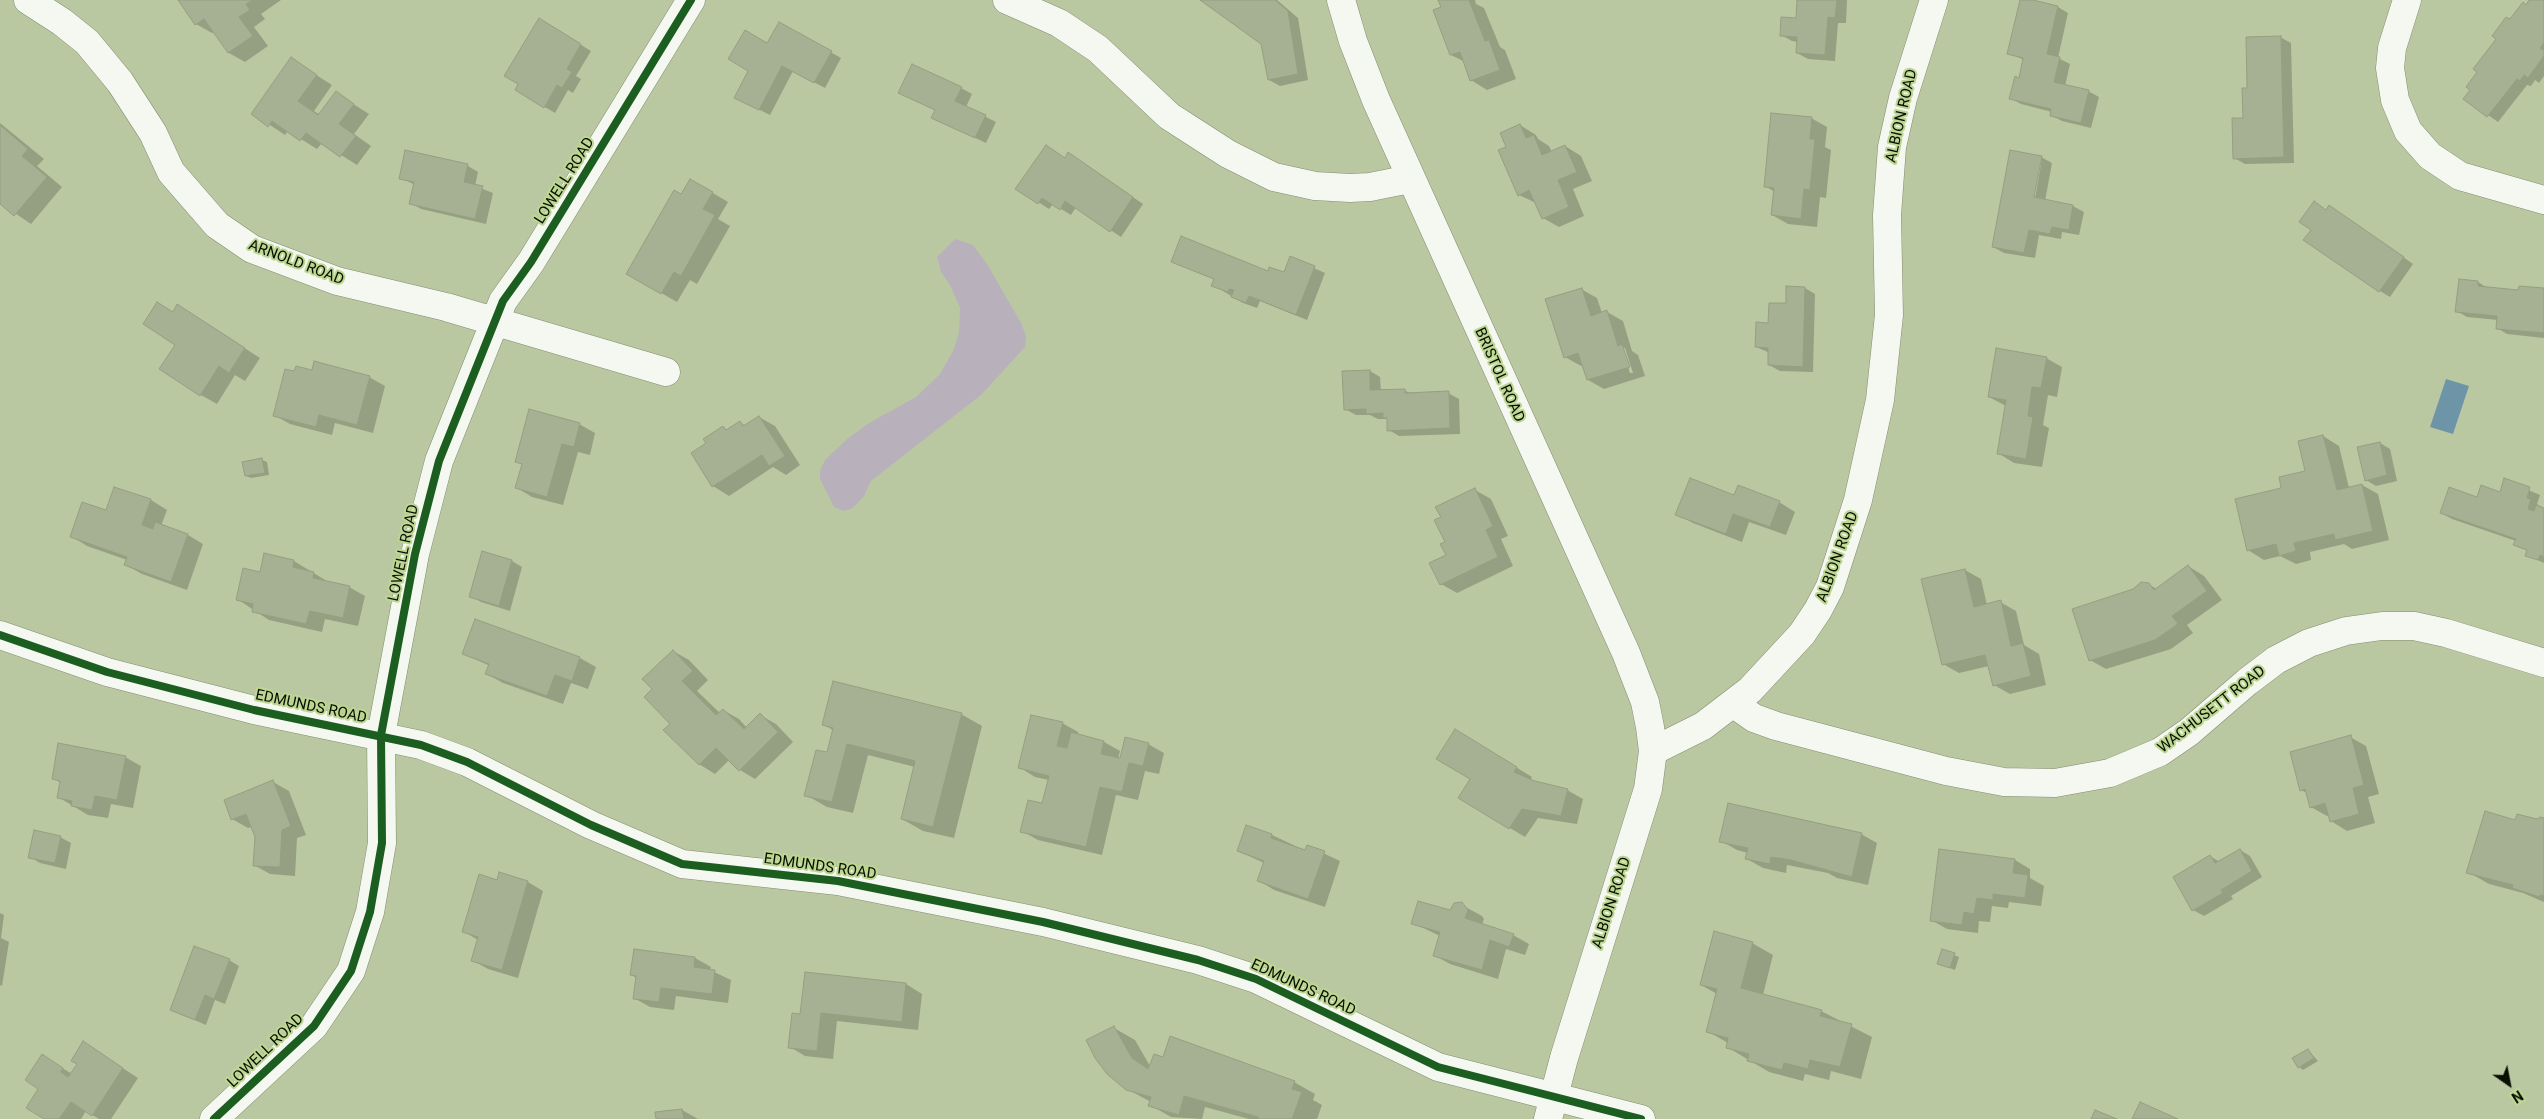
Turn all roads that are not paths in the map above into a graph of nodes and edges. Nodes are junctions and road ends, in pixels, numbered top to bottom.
1 (28, 0) edge
2 (691, 0) edge
3 (1007, 0) edge
4 (1341, 0) edge
5 (1934, 0) edge
6 (2407, 0) edge
7 (1410, 179) junction
8 (2544, 200) edge
9 (494, 323) junction
10 (666, 372) dead end
11 (0, 635) edge
12 (2544, 662) edge
13 (1734, 704) junction
14 (381, 736) junction
15 (1653, 751) junction
16 (1551, 1108) edge
17 (214, 1119) edge
18 (1641, 1119) edge

1 - 9 street, ARNOLD ROAD
2 - 9 street, LOWELL ROAD
3 - 7 street
4 - 7 street, BRISTOL ROAD
5 - 13 street, ALBION ROAD
6 - 8 street
7 - 15 street, BRISTOL ROAD
9 - 10 street, ARNOLD ROAD
9 - 14 street, LOWELL ROAD
11 - 14 street, EDMUNDS ROAD
12 - 13 street, WACHUSETT ROAD
13 - 15 street, ALBION ROAD
14 - 16 street, EDMUNDS ROAD
14 - 17 street, LOWELL ROAD
15 - 16 street, ALBION ROAD
16 - 18 street, EDMUNDS ROAD

